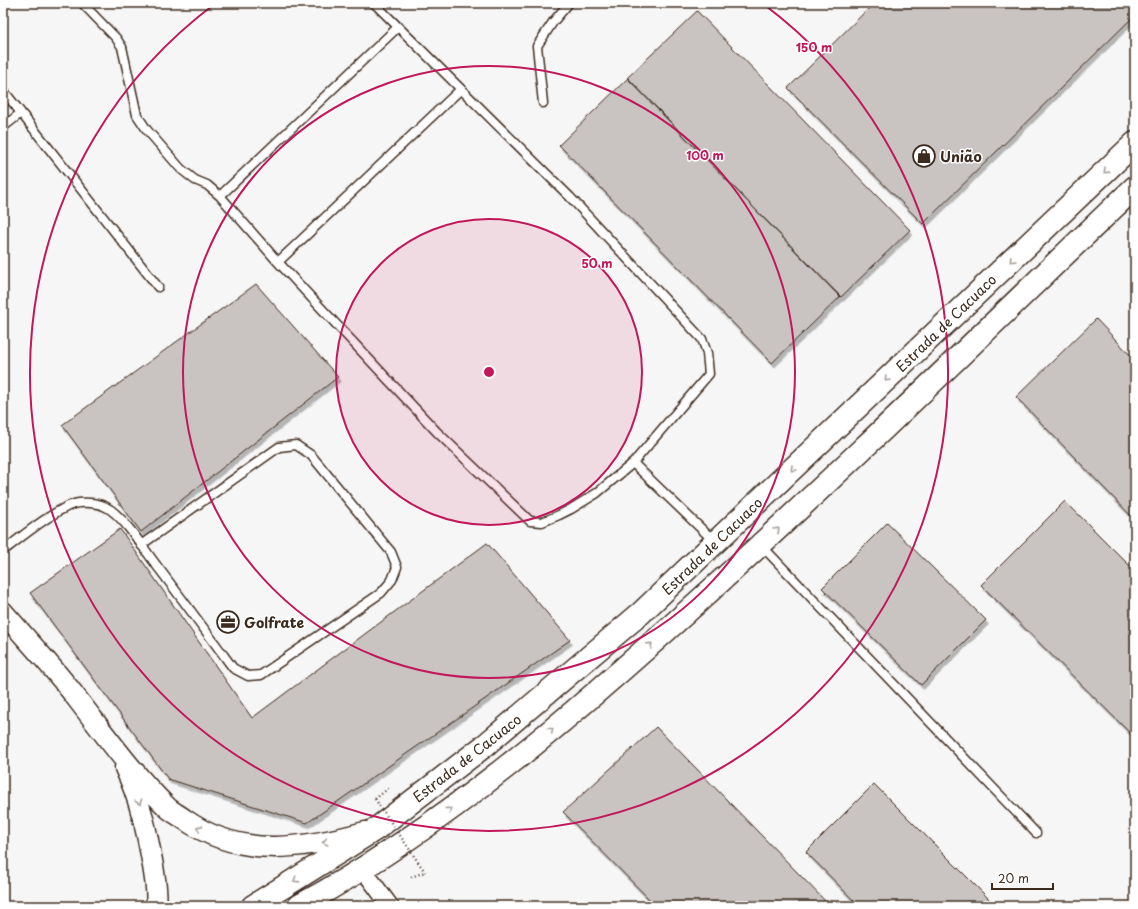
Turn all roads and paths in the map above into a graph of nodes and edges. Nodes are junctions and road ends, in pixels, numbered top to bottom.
1 (82, 3) edge
2 (374, 3) edge
3 (569, 3) edge
4 (398, 27) junction
5 (461, 89) junction
6 (3, 90) edge
7 (543, 104) dead end
8 (21, 113) junction
9 (3, 127) edge
10 (1135, 143) edge
11 (1135, 187) edge
12 (220, 196) junction
13 (278, 262) junction
14 (158, 287) dead end
15 (633, 463) junction
16 (716, 543) junction
17 (141, 545) junction
18 (761, 545) junction
19 (3, 551) edge
20 (3, 612) edge
21 (118, 753) junction
22 (390, 788) dead end
23 (376, 829) junction
24 (1036, 833) dead end
25 (362, 868) junction
26 (411, 877) dead end
27 (156, 906) edge
28 (253, 906) edge
29 (299, 906) edge
30 (390, 906) edge

1 - 12 lane
2 - 4 lane
3 - 7 lane
4 - 5 lane
4 - 12 lane
5 - 13 lane
5 - 15 lane
6 - 8 lane
8 - 9 lane
8 - 14 lane
10 -> 16 main road, Estrada de Cacuaco
18 -> 11 main road, Estrada de Cacuaco
12 - 13 lane
13 - 15 lane
15 - 16 lane
16 - 23 main road, Estrada de Cacuaco
17 - 17 lane
17 - 19 lane
18 - 24 lane
25 -> 18 main road, Estrada de Cacuaco
20 - 21 street
23 -> 21 street
21 -> 27 street
22 - 26 path, bridge
23 -> 28 main road, Estrada de Cacuaco
25 - 29 main road, Estrada de Cacuaco
25 - 30 street

